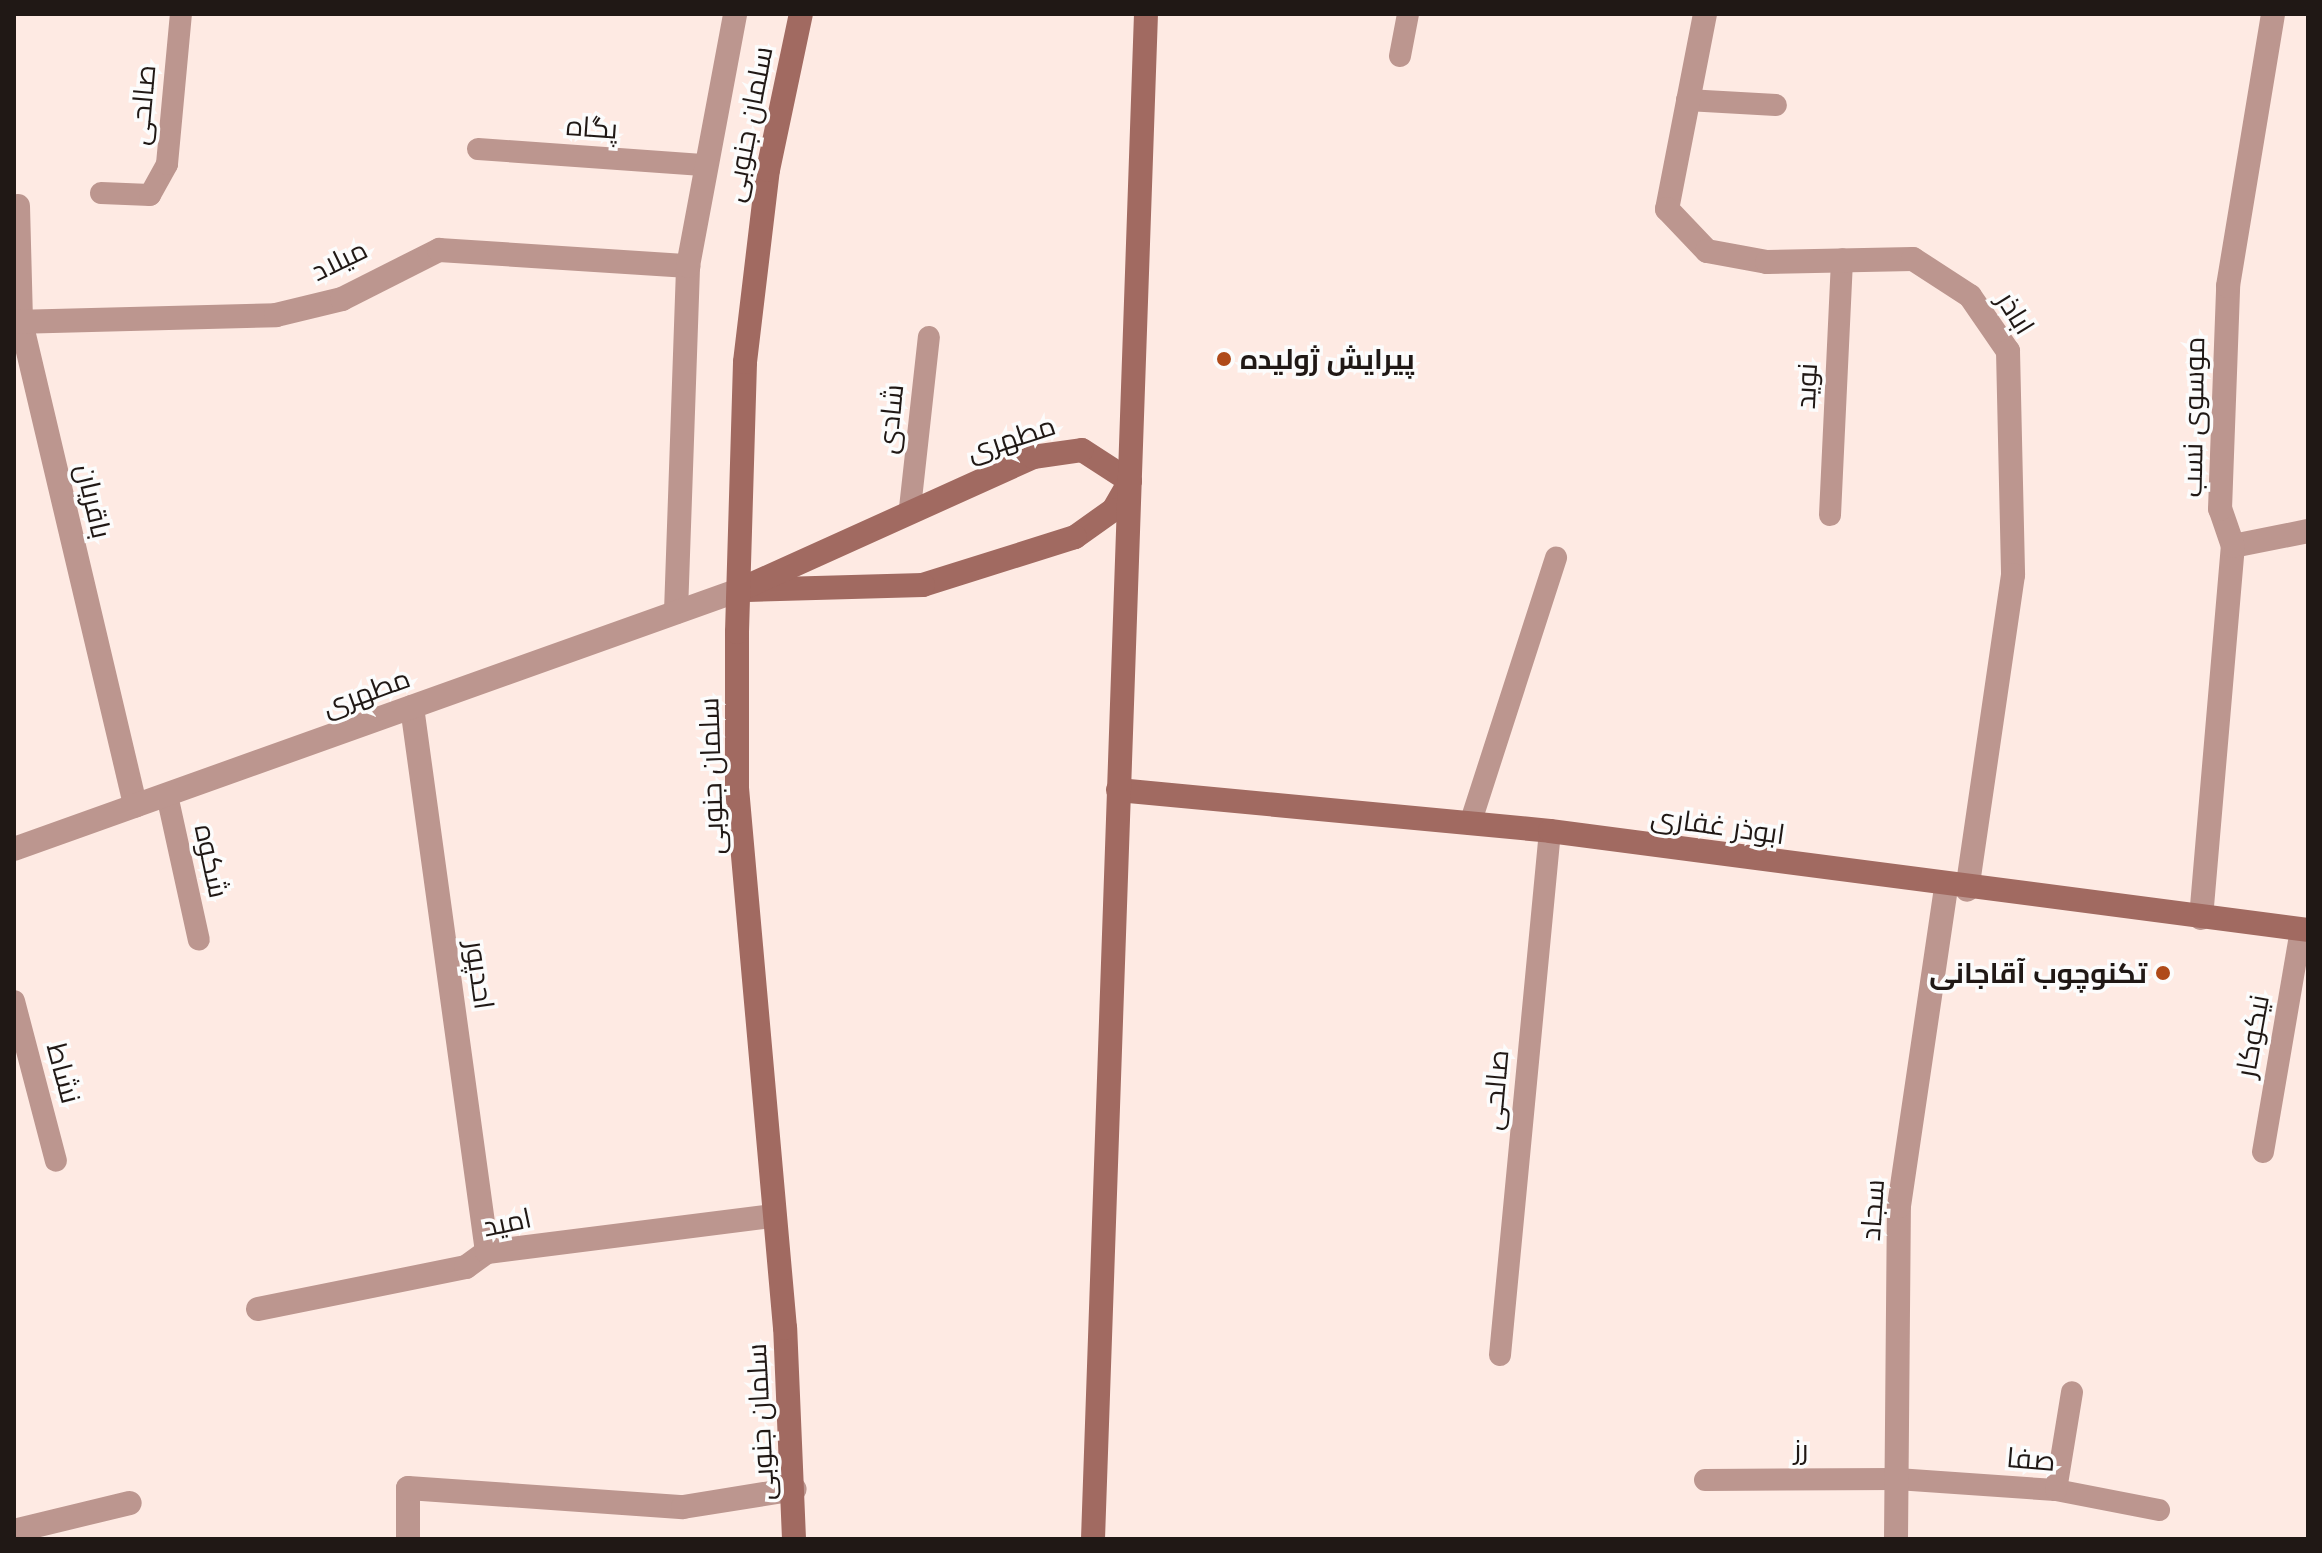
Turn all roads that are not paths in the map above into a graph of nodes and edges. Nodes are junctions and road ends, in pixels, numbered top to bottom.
1 (181, 14) edge
2 (735, 14) edge
3 (801, 14) edge
4 (1146, 14) edge
5 (1408, 14) edge
6 (1705, 14) edge
7 (2273, 14) edge
8 (1400, 56) dead end
9 (1687, 100) junction
10 (1776, 105) dead end
11 (478, 149) dead end
12 (702, 165) junction
13 (101, 193) dead end
14 (18, 206) dead end
15 (1842, 259) junction
16 (688, 266) junction
17 (18, 322) edge
18 (929, 337) dead end
19 (1130, 481) junction
20 (910, 508) junction
21 (1830, 515) dead end
22 (2308, 531) edge
23 (2233, 546) junction
24 (1556, 558) dead end
25 (739, 590) junction
26 (676, 612) junction
27 (412, 707) junction
28 (1118, 790) junction
29 (167, 795) junction
30 (135, 806) junction
31 (1470, 824) junction
32 (1550, 831) junction
33 (14, 849) edge
34 (1956, 889) junction
35 (2201, 918) junction
36 (2304, 930) edge
37 (199, 940) dead end
38 (14, 1001) edge
39 (2263, 1152) dead end
40 (56, 1161) dead end
41 (773, 1216) junction
42 (487, 1252) junction
43 (258, 1309) dead end
44 (1500, 1355) dead end
45 (2072, 1392) dead end
46 (1897, 1479) junction
47 (1705, 1480) dead end
48 (795, 1489) junction
49 (2056, 1490) junction
50 (130, 1503) dead end
51 (2159, 1510) dead end
52 (14, 1531) edge
53 (408, 1539) edge
54 (794, 1539) edge
55 (1093, 1539) edge
56 (1896, 1539) edge

1 - 13 lane, صالحی
2 - 12 street
3 - 25 main road, سلمان جنوبی
4 - 19 main road
5 - 8 lane
6 - 9 street, اباذر
7 - 23 street, موسوی نسب
9 - 10 lane
9 - 15 street, اباذر
11 - 12 lane, پگاه
12 - 16 street
14 - 17 street, باقریان
15 - 21 lane, نوید
15 - 34 street, اباذر
16 - 17 street, میلاد
16 - 26 street
17 - 30 street, باقریان
18 - 20 lane, شادی
19 - 20 main road, مطهری
19 - 25 main road, مطهری
19 - 28 main road
20 - 25 main road, مطهری
22 - 23 street
23 - 35 street, موسوی نسب
24 - 31 lane
25 - 26 street, مطهری
25 - 41 main road, سلمان جنوبی
26 - 27 street, مطهری
27 - 29 street, مطهری
27 - 42 street, احدپور
28 - 31 main road, ابوذر غفاری
28 - 55 main road
29 - 30 street, مطهری
29 - 37 lane, شکوه
30 - 33 street, مطهری
31 - 32 main road, ابوذر غفاری
32 - 34 main road, ابوذر غفاری
32 - 44 lane, صالحی
34 - 35 main road, ابوذر غفاری
34 - 46 street, سجاد
35 - 36 main road, ابوذر غفاری
36 - 39 lane, نیکوکار
38 - 40 lane, نشاط
41 - 42 street, امید
41 - 48 main road, سلمان جنوبی
42 - 43 street, امید
45 - 49 lane
46 - 47 lane, رز
46 - 49 lane, صفا
46 - 56 street, سجاد
48 - 53 street
48 - 54 main road, سلمان جنوبی
49 - 51 lane, صفا
50 - 52 street

